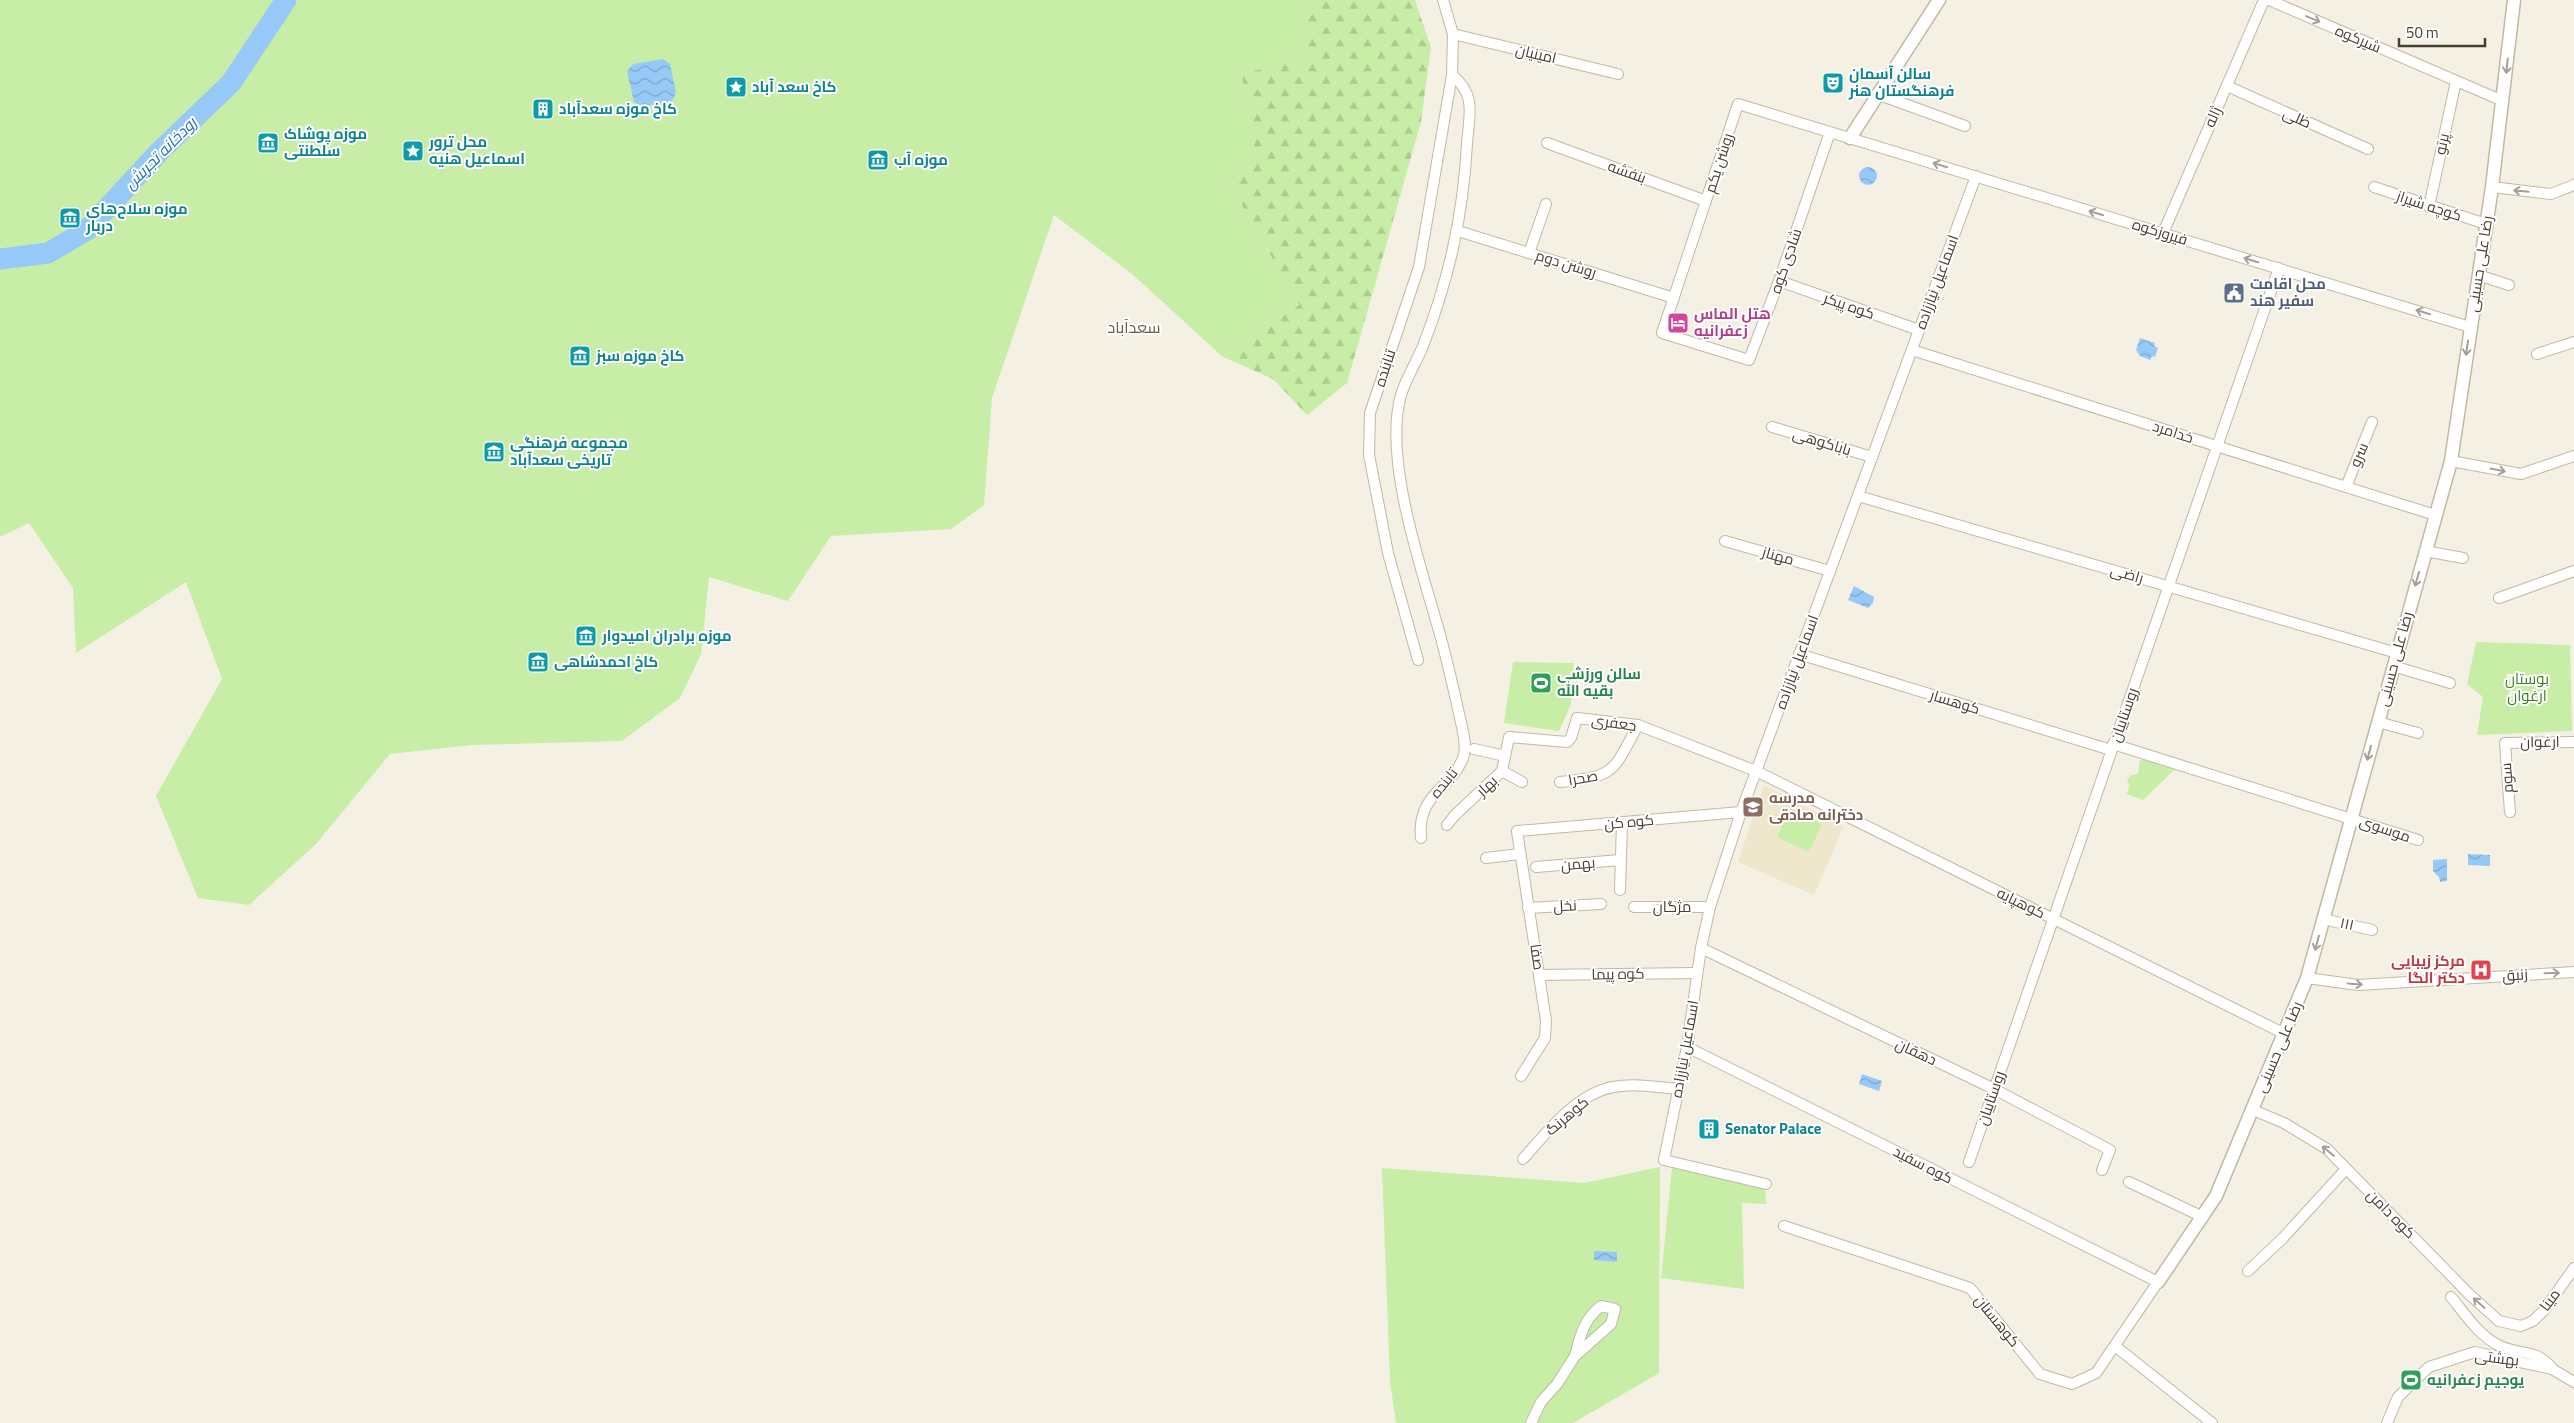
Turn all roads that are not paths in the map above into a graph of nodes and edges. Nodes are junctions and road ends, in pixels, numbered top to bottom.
1 (1443, 0) edge
2 (1938, 0) edge
3 (2264, 0) edge
4 (2269, 0) edge
5 (2514, 0) edge
6 (1453, 34) junction
7 (1618, 74) dead end
8 (1452, 75) junction
9 (2456, 81) junction
10 (2227, 86) junction
11 (1877, 94) junction
12 (2503, 101) junction
13 (1965, 126) dead end
14 (1830, 132) junction
15 (1850, 138) junction
16 (1547, 142) dead end
17 (2368, 149) dead end
18 (1976, 176) junction
19 (2574, 185) edge
20 (2374, 187) dead end
21 (2492, 187) junction
22 (1706, 201) junction
23 (1546, 204) dead end
24 (2429, 206) junction
25 (2486, 224) junction
26 (1458, 231) junction
27 (2163, 233) junction
28 (1529, 253) junction
29 (2279, 268) junction
30 (2478, 275) junction
31 (1779, 281) junction
32 (2509, 285) dead end
33 (1674, 298) junction
34 (2470, 327) junction
35 (1919, 330) junction
36 (1662, 333) joint
37 (2574, 342) edge
38 (1912, 350) junction
39 (2537, 354) dead end
40 (2372, 422) dead end
41 (1772, 427) dead end
42 (2217, 446) junction
43 (2574, 456) edge
44 (1872, 457) junction
45 (2450, 461) junction
46 (2346, 487) junction
47 (1858, 496) junction
48 (2435, 515) junction
49 (1725, 541) dead end
50 (2425, 551) junction
51 (2463, 558) dead end
52 (1830, 571) junction
53 (2574, 571) edge
54 (2168, 586) junction
55 (2499, 598) dead end
56 (2397, 653) junction
57 (1799, 654) junction
58 (1418, 660) dead end
59 (2393, 666) junction
60 (2450, 683) dead end
61 (2378, 722) junction
62 (1638, 725) junction
63 (2418, 733) dead end
64 (1509, 736) joint
65 (2574, 742) edge
66 (2505, 743) joint
67 (2112, 747) junction
68 (1474, 749) dead end
69 (1505, 756) junction
70 (1502, 771) junction
71 (1756, 771) junction
72 (1522, 782) dead end
73 (1560, 782) dead end
74 (1740, 812) junction
75 (2510, 812) dead end
76 (2351, 818) junction
77 (1622, 823) junction
78 (1447, 826) dead end
79 (1517, 831) joint
80 (1421, 838) dead end
81 (2418, 840) dead end
82 (1520, 854) junction
83 (1486, 858) dead end
84 (1620, 860) junction
85 (1536, 867) dead end
86 (1620, 890) dead end
87 (1601, 904) dead end
88 (1634, 907) dead end
89 (1710, 907) junction
90 (1528, 908) junction
91 (2053, 919) junction
92 (2323, 919) junction
93 (2372, 930) dead end
94 (1701, 948) junction
95 (2574, 972) edge
96 (1697, 973) junction
97 (1539, 975) junction
98 (2307, 978) junction
99 (2285, 1034) junction
100 (1687, 1047) junction
101 (1521, 1076) dead end
102 (1994, 1089) junction
103 (1678, 1090) junction
104 (2253, 1110) junction
105 (1524, 1158) dead end
106 (1969, 1162) dead end
107 (2346, 1169) junction
108 (2102, 1170) dead end
109 (2129, 1182) dead end
110 (1766, 1184) dead end
111 (2203, 1217) junction
112 (1784, 1226) dead end
113 (2574, 1268) edge
114 (2248, 1271) dead end
115 (2158, 1282) junction
116 (2451, 1297) dead end
117 (2521, 1326) joint
118 (2115, 1346) junction
119 (1575, 1356) junction
120 (2552, 1369) junction
121 (2574, 1382) edge
122 (1531, 1423) edge
123 (2212, 1423) edge
124 (2387, 1423) edge

1 - 6 street, تنابنده
2 - 11 street
3 - 10 street, ژاله
4 -> 9 street, شیرکوه
5 -> 12 street, رضا علی حسینی
6 - 7 street, امینیان
6 - 8 street, تنابنده
8 - 26 street, تابنده
8 - 58 street, تنابنده
9 - 12 street, شیرکوه
9 - 24 street, پرتو
10 - 17 street, ظلی
10 - 27 street, ژاله
11 - 13 street
11 - 15 street
12 - 21 street, رضا علی حسینی
14 - 15 street, روشن یکم
14 - 22 street, روشن یکم
14 - 31 street, شادی کوه
18 -> 15 street, فیروزکوه
16 - 22 street, بنفشه
27 -> 18 street, فیروزکوه
18 - 35 street, اسماعیل نیاززاده
19 -> 21 street
20 - 24 street, کوچه شیراز
21 - 25 street, رضا علی حسینی
22 - 33 street, روشن یکم
23 - 28 street
24 - 25 street, کوچه شیراز
25 - 30 street, رضا علی حسینی
26 - 28 street, روشن دوم
26 - 80 street, تابنده
29 -> 27 street, فیروزکوه
28 - 33 street, روشن دوم
34 -> 29 street, فیروزکوه
29 - 42 street, روستاییان
30 - 32 street
30 - 34 street, رضا علی حسینی
31 - 35 street, کوه پیکر
31 - 36 street, شادی کوه
33 - 36 street, روشن یکم
34 -> 45 street, رضا علی حسینی
35 - 38 street, اسماعیل نیاززاده
37 - 39 street
38 - 42 street, خدامرد
38 - 44 street, اسماعیل نیاززاده
40 - 46 street, سرو
41 - 44 street, باباکوهی
42 - 46 street, خدامرد
42 - 54 street, روستاییان
45 -> 43 street
44 - 47 street, اسماعیل نیاززاده
45 - 48 street, رضا علی حسینی
46 - 48 street, خدامرد
47 - 52 street, اسماعیل نیاززاده
47 - 54 street, راضی
48 - 50 street, رضا علی حسینی
49 - 52 street, مهناز
50 - 51 street
50 -> 56 street, رضا علی حسینی
52 - 57 street, اسماعیل نیاززاده
53 - 55 street
54 - 56 street, راضی
54 - 67 street, روستاییان
56 - 59 street, رضا علی حسینی
57 - 67 street, کوهسار
57 - 71 street, اسماعیل نیاززاده
59 - 60 street
59 - 61 street, رضا علی حسینی
61 - 63 street
61 -> 76 street, رضا علی حسینی
62 - 64 street, جعفری
62 - 71 street, جعفری
62 - 73 street, صحرا
64 - 69 street, بهار
65 - 66 street, ارغوان
66 - 75 street, سوم
67 - 76 street, کوهسار
67 - 91 street, روستاییان
68 - 69 street
69 - 70 street, بهار
70 - 72 street
70 - 78 street, بهار
71 - 74 street, اسماعیل نیاززاده
71 - 91 street, کوهپایه
74 - 77 street, کوه کن
74 - 89 street, اسماعیل نیاززاده
76 - 81 street, موسوی
76 - 92 street, رضا علی حسینی
77 - 79 street, کوه کن
77 - 84 street
79 - 82 street, صفا
82 - 83 street
82 - 90 street, صفا
84 - 85 street, بهمن
84 - 86 street
87 - 90 street, نخل
88 - 89 street, مژگان
89 - 94 street, اسماعیل نیاززاده
90 - 97 street, صفا
91 - 99 street, کوهپایه
91 - 102 street, روستاییان
92 - 93 street, ۱۱۱
92 -> 98 street, رضا علی حسینی
94 - 96 street, اسماعیل نیاززاده
94 - 102 street, دهقان
98 -> 95 street, زنبق
96 - 97 street, کوه پیما
96 - 100 street, اسماعیل نیاززاده
97 - 101 street, صفا
98 - 99 street, رضا علی حسینی
99 - 104 street, رضا علی حسینی
100 - 103 street, اسماعیل نیاززاده
100 - 115 street, کوه سفید
102 - 106 street, روستاییان
102 - 108 street, دهقان
103 - 105 street, کوهرنگ
103 - 110 street, اسماعیل نیاززاده
107 -> 104 street, کوه دامن
104 - 111 street, رضا علی حسینی
107 - 114 street
117 -> 107 street, کوه دامن
109 - 111 street
111 - 115 street, رضا علی حسینی
112 - 118 street, کوهستان
113 - 117 street, مینا
115 - 118 street, کوهستان
116 - 120 street
118 - 123 street
119 - 119 street
119 - 122 street
120 - 121 street, بهشتی
120 - 124 street, بهشتی

